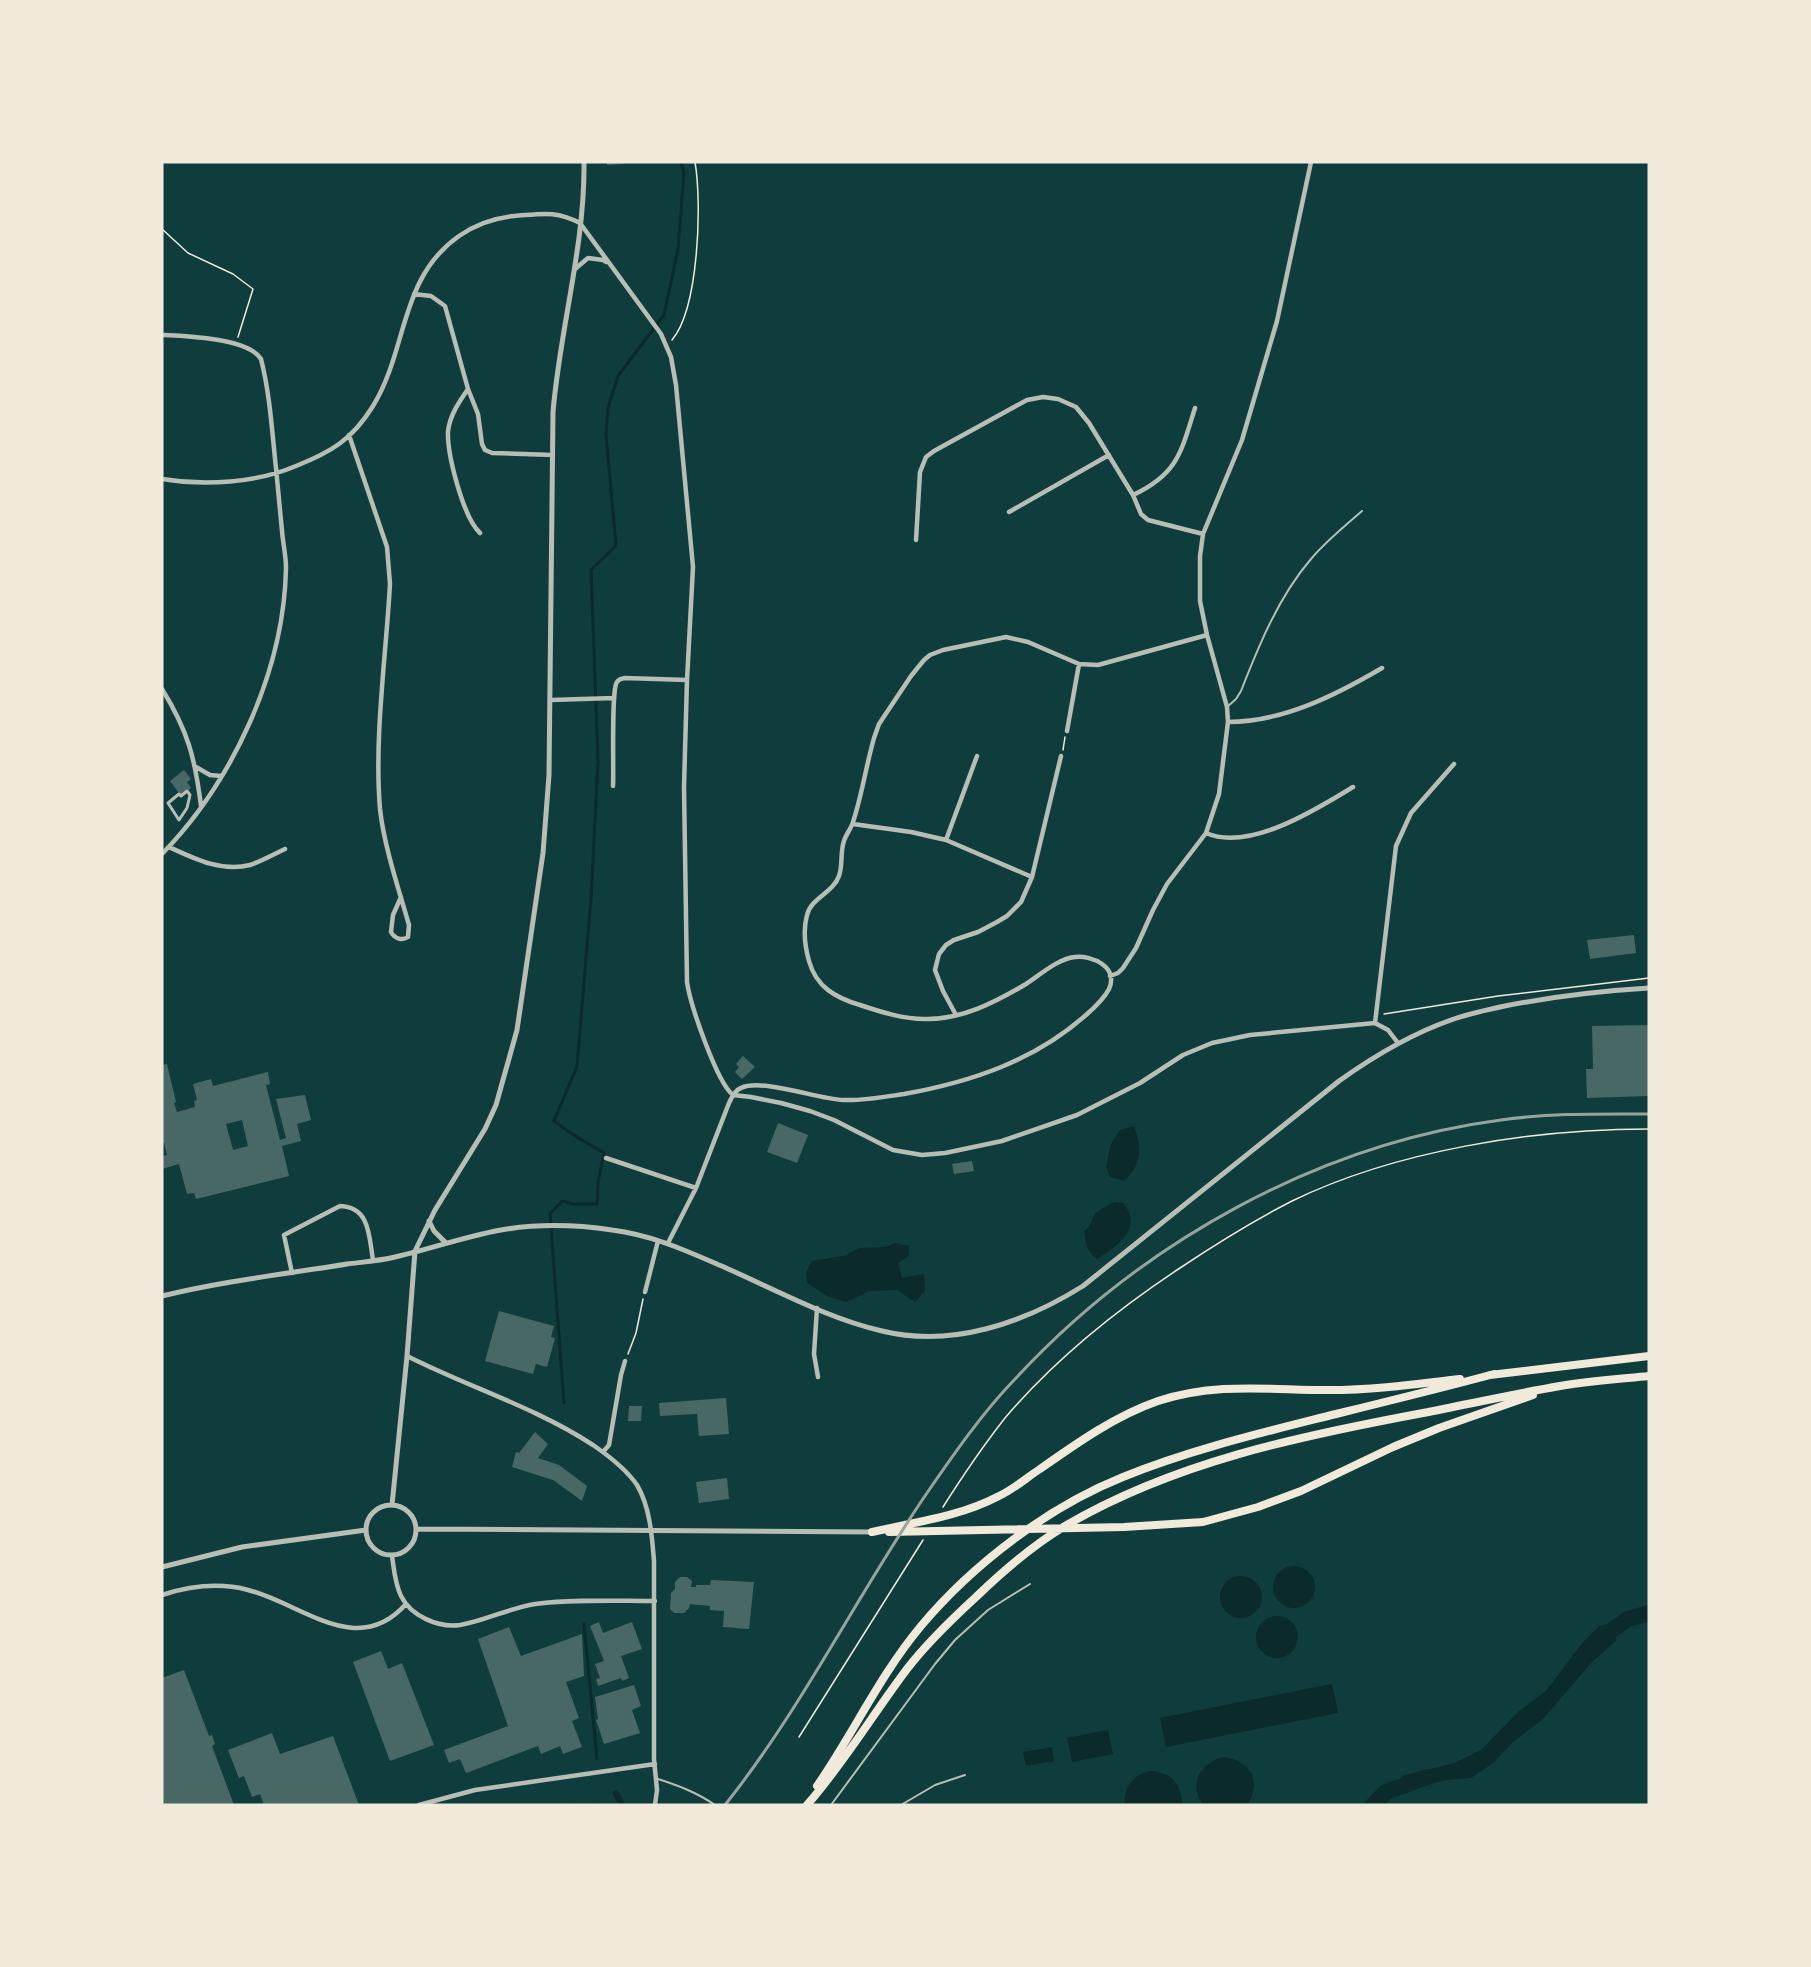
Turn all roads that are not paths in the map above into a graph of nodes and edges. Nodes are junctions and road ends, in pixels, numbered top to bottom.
1 (584, 162) edge
2 (1311, 162) edge
3 (580, 223) junction
4 (610, 264) junction
5 (573, 271) junction
6 (414, 294) junction
7 (162, 335) edge
8 (468, 389) junction
9 (1195, 408) dead end
10 (349, 435) junction
11 (552, 455) junction
12 (1109, 455) junction
13 (277, 474) junction
14 (162, 479) edge
15 (1133, 495) junction
16 (1362, 511) dead end
17 (1009, 512) dead end
18 (480, 532) dead end
19 (1203, 534) junction
20 (916, 540) dead end
21 (1207, 635) junction
22 (1079, 664) junction
23 (1382, 668) dead end
24 (687, 680) junction
25 (162, 689) edge
26 (614, 698) junction
27 (551, 700) junction
28 (1227, 707) junction
29 (1228, 722) junction
30 (1067, 731) road end
31 (977, 756) dead end
32 (1061, 756) road end
33 (1454, 764) dead end
34 (196, 767) junction
35 (221, 776) junction
36 (613, 786) dead end
37 (1353, 787) dead end
38 (201, 806) junction
39 (179, 820) joint
40 (853, 824) junction
41 (1206, 833) junction
42 (946, 840) junction
43 (169, 847) junction
44 (285, 849) dead end
45 (162, 854) edge
46 (1032, 877) junction
47 (401, 897) junction
48 (1110, 976) junction
49 (1649, 988) edge
50 (956, 1015) junction
51 (1375, 1023) junction
52 (1398, 1043) junction
53 (733, 1095) junction
54 (606, 1158) dead end
55 (696, 1188) junction
56 (429, 1221) junction
57 (658, 1241) junction
58 (446, 1243) junction
59 (668, 1243) junction
60 (415, 1251) junction
61 (373, 1260) junction
62 (292, 1273) junction
63 (645, 1292) road end
64 (162, 1296) edge
65 (817, 1308) junction
66 (407, 1356) junction
67 (1649, 1356) edge
68 (625, 1360) road end
69 (1494, 1374) junction
70 (1649, 1376) edge
71 (818, 1377) dead end
72 (1560, 1386) junction
73 (603, 1452) junction
74 (392, 1505) junction
75 (417, 1529) junction
76 (366, 1530) junction
77 (872, 1532) junction
78 (392, 1556) junction
79 (162, 1566) edge
80 (1030, 1584) dead end
81 (162, 1595) edge
82 (655, 1601) junction
83 (406, 1604) junction
84 (655, 1764) junction
85 (965, 1775) dead end
86 (656, 1778) junction
87 (419, 1805) edge
88 (655, 1805) edge
89 (715, 1805) edge
90 (805, 1805) edge
91 (831, 1805) edge
92 (901, 1805) edge

1 - 3 street
2 - 19 street
3 - 4 street
3 - 5 street
3 - 6 street
4 - 5 street
4 - 24 street
5 - 11 street
6 - 8 street
6 - 10 street
7 - 13 street
8 - 11 street
8 - 18 street
9 - 15 street
10 - 13 street
10 - 47 street
11 - 27 street
12 - 15 street
12 - 17 street
12 - 20 street
13 - 14 street
13 - 35 street
15 - 19 street
16 - 28 lane
19 - 21 street
21 - 22 street
21 - 28 street
22 - 30 street
22 - 40 street
23 - 29 street
24 - 26 street
24 - 53 street
25 - 34 street
26 - 27 street
26 - 36 street
27 - 56 street
28 - 29 street
29 - 41 street
31 - 42 street
32 - 46 street
33 - 51 street
34 - 35 street
34 - 38 street
35 - 38 street
37 - 41 street
38 - 43 street
39 - 39 street
40 - 42 street
40 - 50 street
41 - 48 street
42 - 46 street
43 - 44 street
43 - 45 street
46 - 50 street
47 - 47 street
48 - 50 street
48 - 53 street
49 - 52 street
51 - 52 street
51 - 53 street
52 - 65 street
53 - 55 street
54 - 55 street
55 - 59 street
56 - 58 street
56 - 60 street
57 - 58 street
57 - 59 street
57 - 63 street
58 - 60 street
59 - 65 street
60 - 61 street
60 - 66 street
61 - 62 street
61 - 62 street
62 - 64 street
65 - 71 street
66 - 73 street
66 - 74 street
67 - 69 highway
68 - 73 street
69 - 77 highway
69 - 90 highway
70 - 72 highway
72 - 77 highway
72 - 90 highway
73 - 82 street
74 - 75 street
74 - 76 street
75 - 77 street
75 - 78 street
76 - 78 street
76 - 79 street
78 - 83 street
80 - 91 lane
81 - 83 street
82 - 83 street
82 - 84 street
84 - 86 street
84 - 87 street
85 - 92 lane
86 - 88 street
86 - 89 lane

